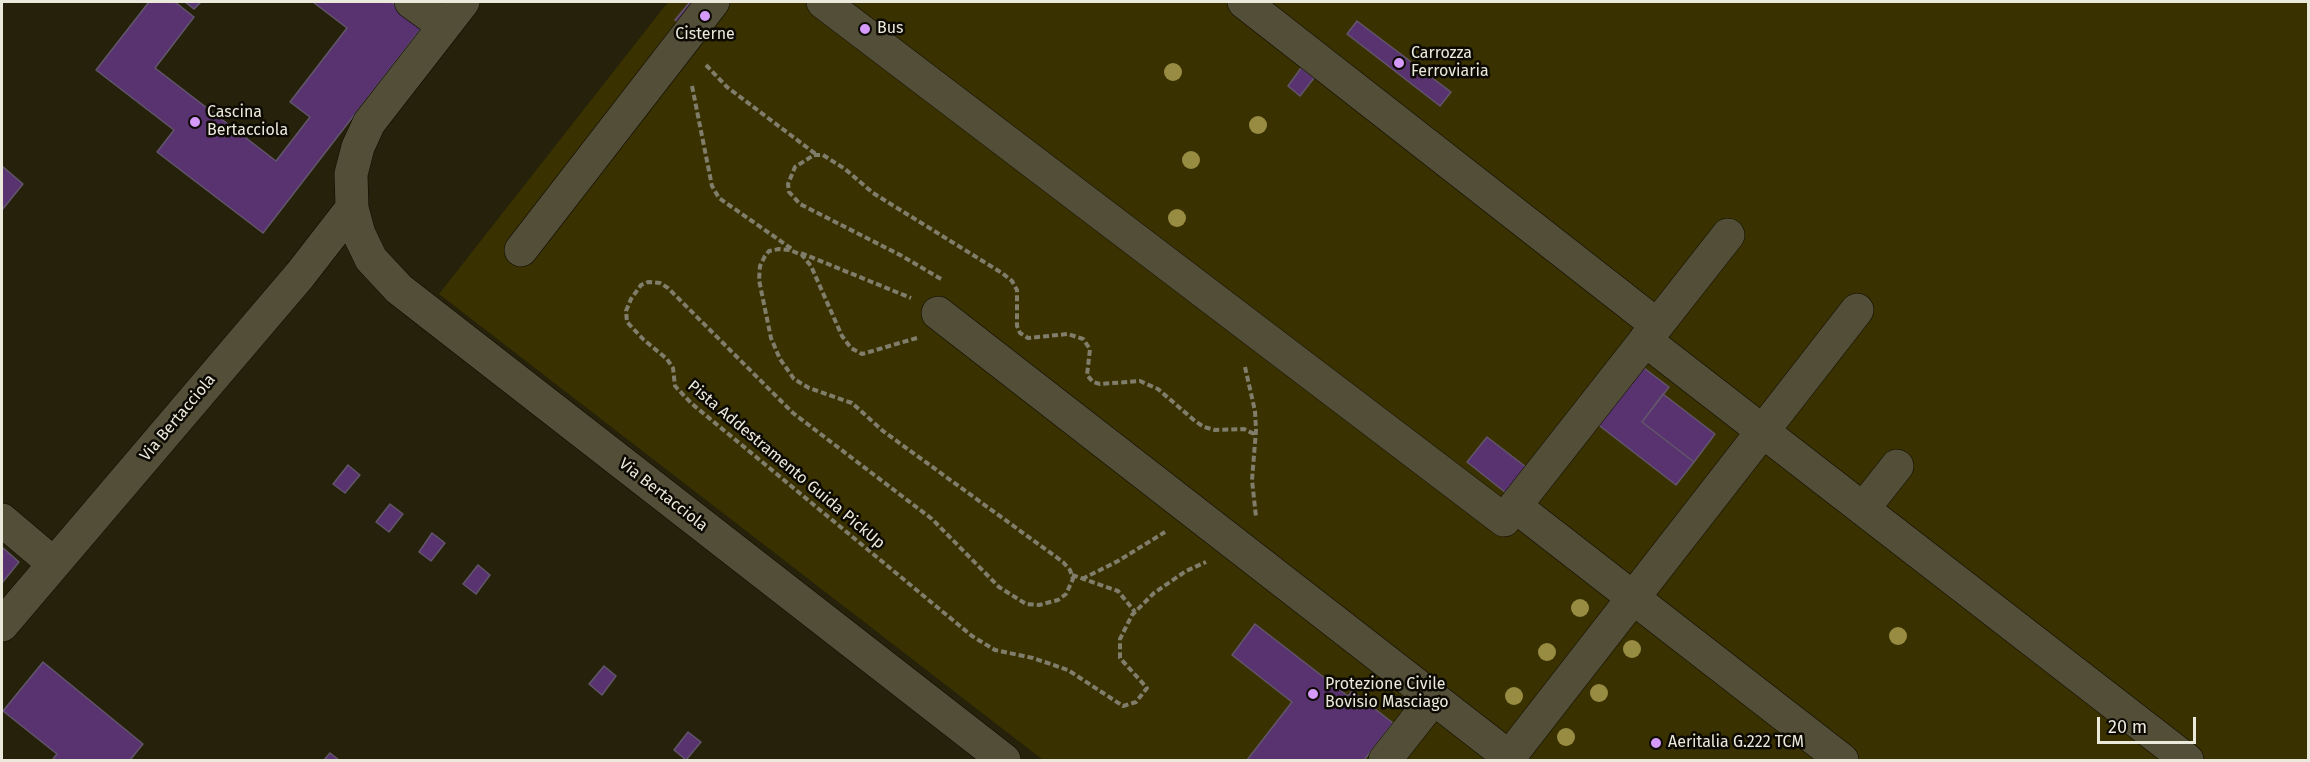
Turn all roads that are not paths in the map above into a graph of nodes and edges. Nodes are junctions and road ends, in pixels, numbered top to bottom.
1 (411, 2) edge
2 (713, 2) edge
3 (823, 2) edge
4 (1244, 2) edge
5 (456, 11) edge
6 (352, 208) junction
7 (1728, 235) dead end
8 (521, 250) dead end
9 (1857, 310) dead end
10 (938, 314) road end
11 (1651, 332) junction
12 (1762, 431) junction
13 (1897, 466) dead end
14 (1515, 506) junction
15 (1863, 509) junction
16 (2, 520) edge
17 (54, 564) junction
18 (1633, 598) junction
19 (2, 625) edge
20 (1433, 699) junction
21 (1004, 760) edge
22 (1385, 760) edge
23 (1510, 760) edge
24 (1842, 760) edge
25 (2187, 760) edge

1 - 5 street, Via Bertacciola
2 - 8 street
3 - 14 street
4 - 11 street
5 - 6 street, Via Bertacciola
6 - 17 street, Via Bertacciola
6 - 21 street, Via Bertacciola
7 - 11 street
9 - 12 street
10 - 20 street
11 - 12 street
11 - 14 street
12 - 15 street
12 - 18 street
13 - 15 street
14 - 18 street
15 - 25 street
16 - 17 street
17 - 19 street, Via Bertacciola
18 - 23 street
18 - 24 street
20 - 22 street
20 - 23 street

